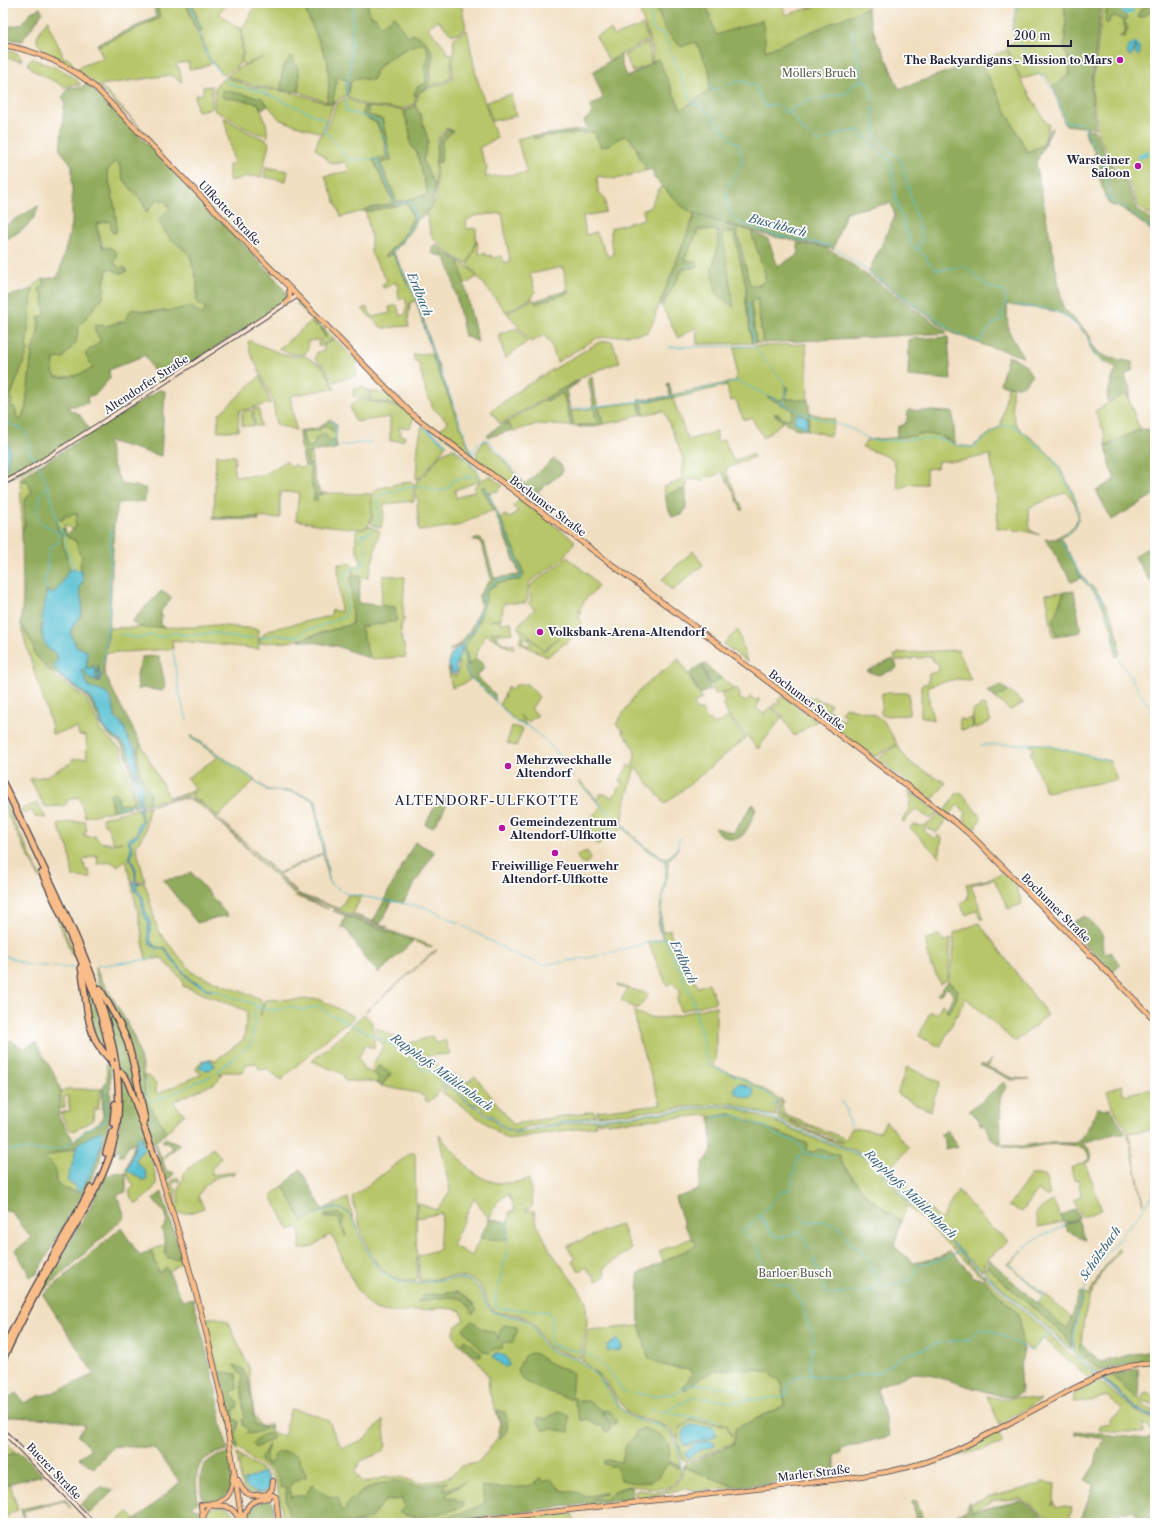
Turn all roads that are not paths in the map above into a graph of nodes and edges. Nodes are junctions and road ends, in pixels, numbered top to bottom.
1 (3, 44) edge
2 (289, 288) junction
3 (297, 296) junction
4 (286, 304) junction
5 (423, 424) joint
6 (3, 483) edge
7 (3, 783) edge
8 (3, 791) edge
9 (79, 957) junction
10 (88, 966) junction
11 (1155, 1020) edge
12 (114, 1065) junction
13 (157, 1164) junction
14 (3, 1350) edge
15 (3, 1359) edge
16 (1155, 1363) edge
17 (3, 1431) edge
18 (233, 1459) junction
19 (273, 1481) dead end
20 (267, 1495) junction
21 (276, 1497) junction
22 (201, 1505) junction
23 (210, 1506) junction
24 (203, 1517) junction
25 (92, 1523) edge
26 (204, 1523) edge
27 (242, 1523) edge
28 (279, 1523) edge
29 (453, 1523) edge

1 - 2 main road, Ulfkotter Straße
2 - 3 main road, Ulfkotter Straße
2 - 4 main road
3 - 4 main road, Altendorfer Straße
3 - 5 main road, Ulfkotter Straße
4 - 6 main road, Altendorfer Straße
5 - 11 main road, Bochumer Straße
7 - 10 highway
8 - 9 highway
9 - 12 highway, bridge
9 - 13 highway
10 - 12 highway
10 - 13 highway
12 - 14 highway
12 - 15 highway, bridge
13 - 18 main road
16 - 29 main road, Marler Straße
17 - 25 main road, Buerer Straße
18 - 20 main road
18 - 22 main road
18 - 27 main road
19 - 20 main road
20 - 21 main road
21 - 27 main road
21 - 28 main road
22 - 23 main road
22 - 24 main road
23 - 24 main road
23 - 27 main road
24 - 26 main road

